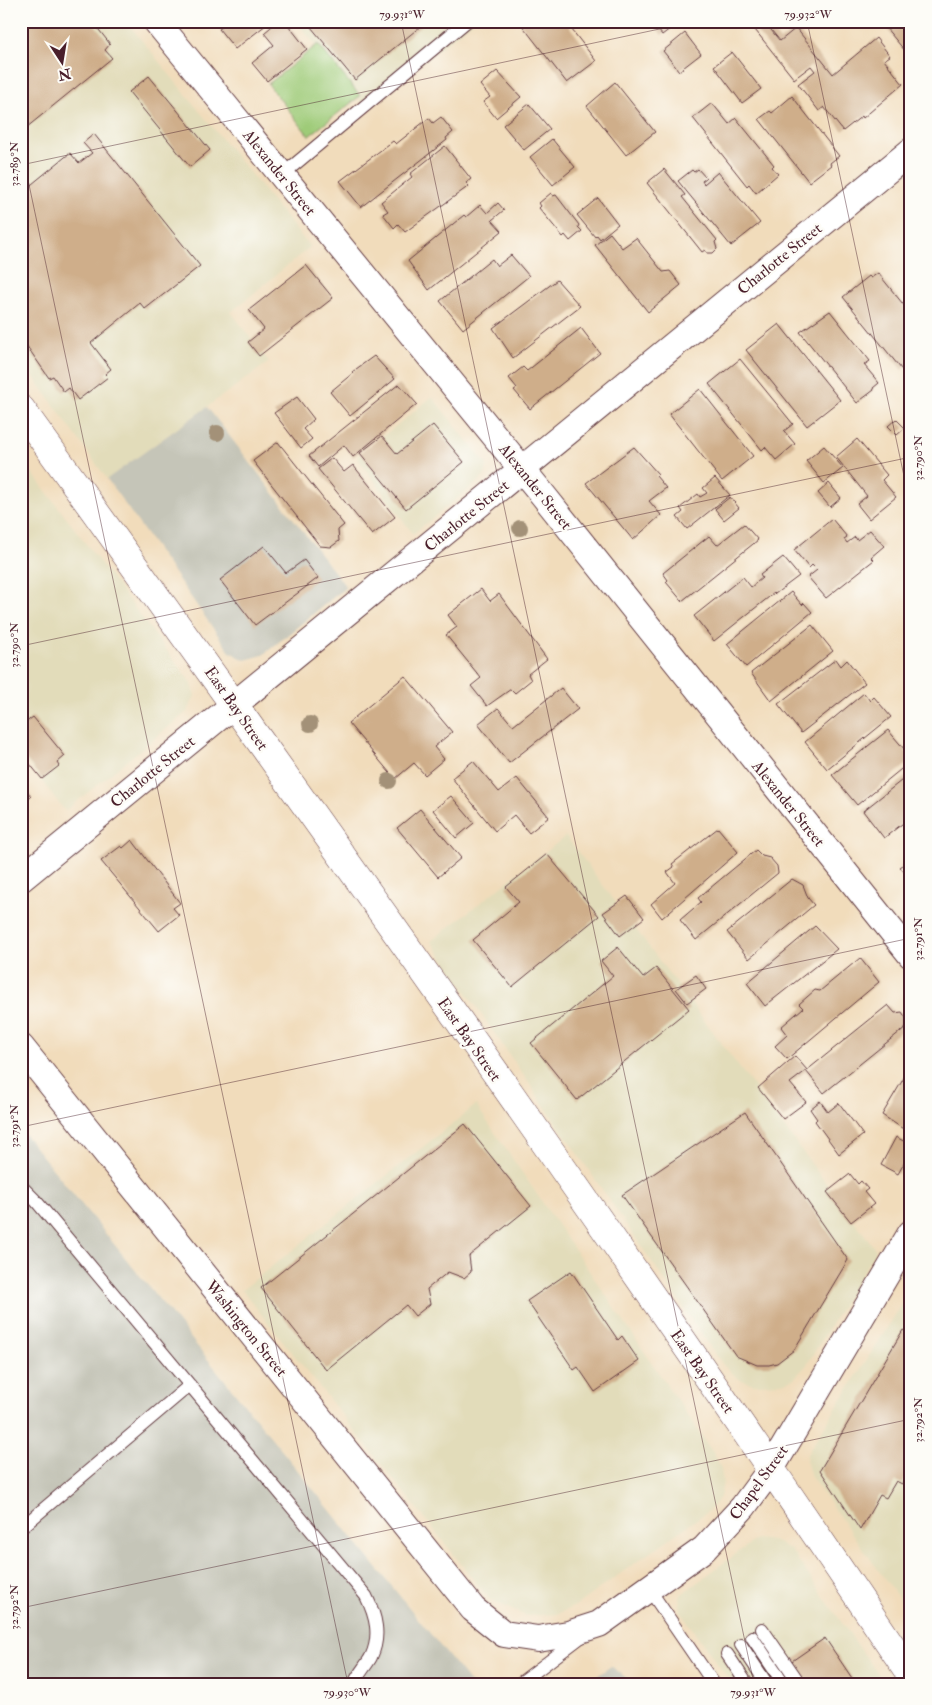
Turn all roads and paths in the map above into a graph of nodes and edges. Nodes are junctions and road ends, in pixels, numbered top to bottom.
1 (156, 21) edge
2 (468, 21) edge
3 (911, 151) edge
4 (282, 175) junction
5 (21, 409) edge
6 (522, 469) junction
7 (235, 704) junction
8 (21, 878) edge
9 (911, 955) edge
10 (21, 1047) edge
11 (21, 1186) edge
12 (909, 1238) edge
13 (190, 1385) junction
14 (771, 1469) junction
15 (21, 1528) edge
16 (649, 1589) junction
17 (473, 1609) joint
18 (599, 1624) junction
19 (741, 1645) dead end
20 (727, 1654) dead end
21 (911, 1675) edge
22 (354, 1684) edge
23 (519, 1684) edge
24 (714, 1684) edge
25 (747, 1684) edge
26 (767, 1684) edge
27 (784, 1684) edge
28 (800, 1684) edge

1 - 4 street, Alexander Street
2 - 4 lane
3 - 6 street, Charlotte Street
4 - 6 street, Alexander Street
5 - 7 main road, East Bay Street
6 - 7 street, Charlotte Street
6 - 9 street, Alexander Street
7 - 8 street, Charlotte Street
7 - 14 main road, East Bay Street
10 - 17 street, Washington Street
11 - 13 lane
12 - 14 street, Chapel Street
13 - 15 lane
13 - 22 lane
14 - 16 street, Chapel Street
14 - 21 main road, East Bay Street
16 - 18 street, Chapel Street
16 - 24 lane
17 - 18 street, Chapel Street
18 - 23 lane
19 - 26 lane
20 - 25 lane
27 - 28 lane

